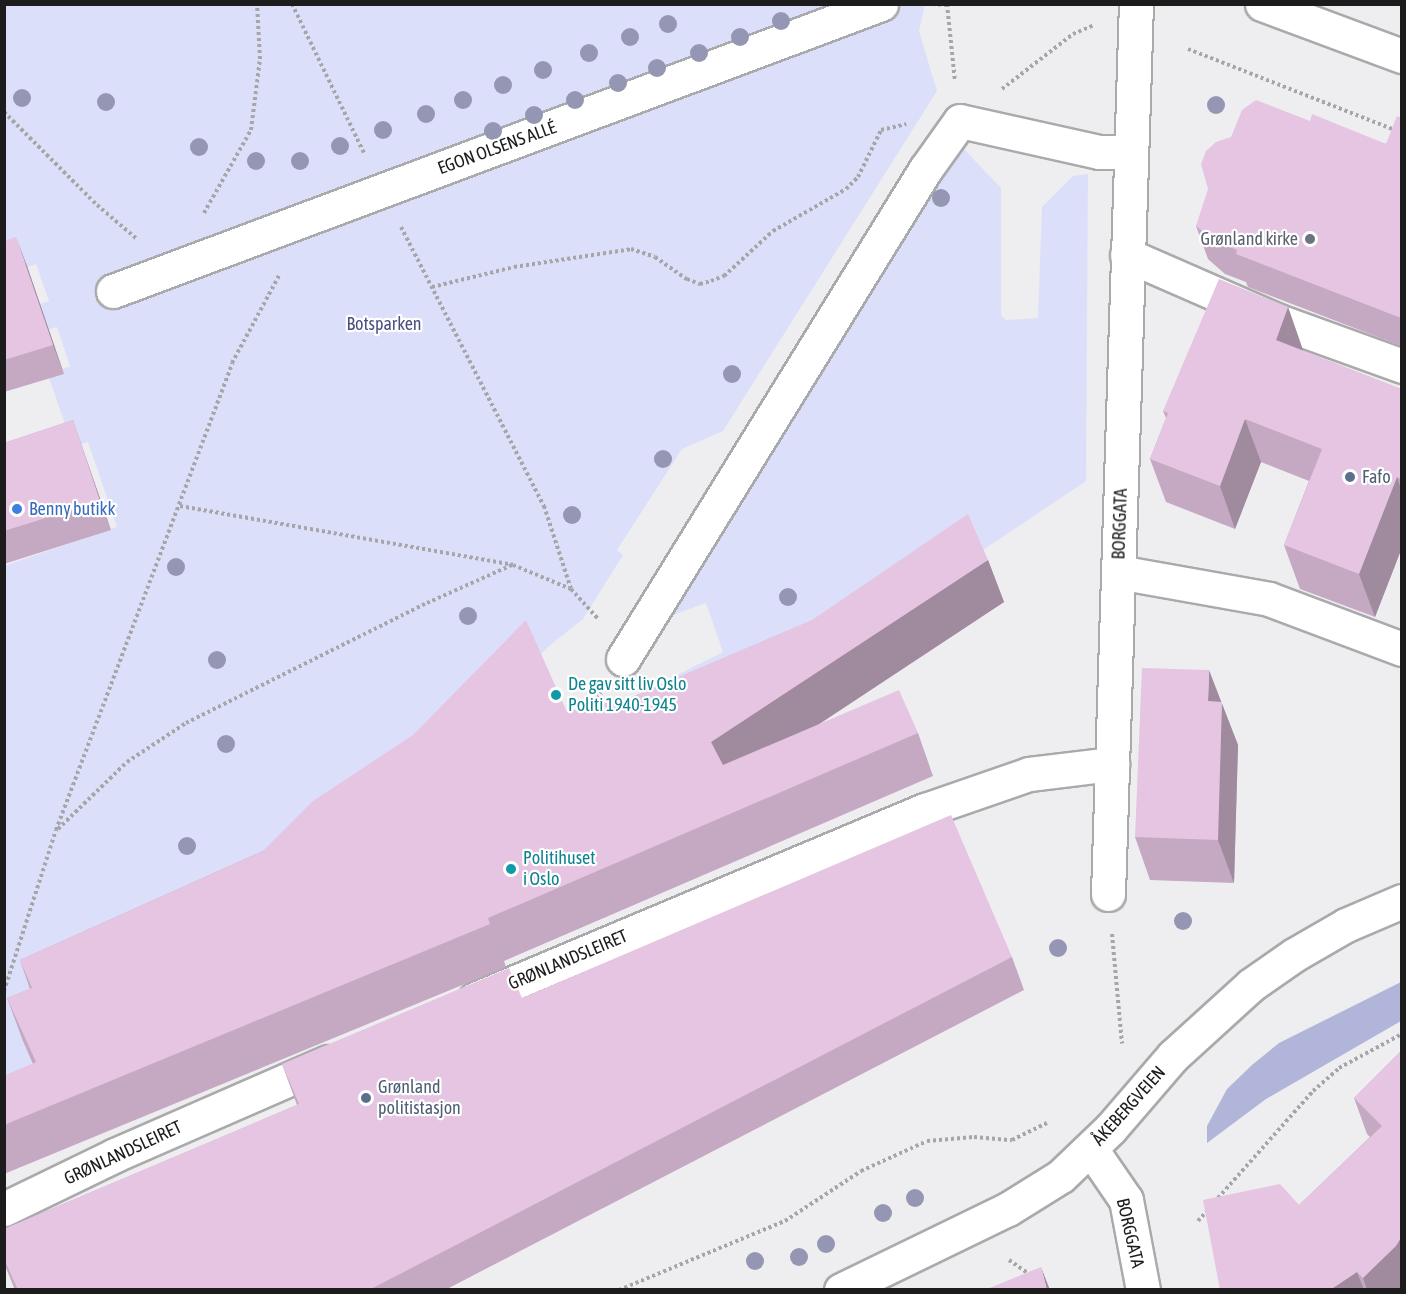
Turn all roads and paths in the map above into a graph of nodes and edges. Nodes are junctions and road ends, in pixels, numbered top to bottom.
1 (257, 4) edge
2 (292, 4) edge
3 (881, 4) edge
4 (932, 4) edge
5 (1136, 4) edge
6 (1262, 4) edge
7 (947, 5) edge
8 (1095, 25) dead end
9 (1188, 49) dead end
10 (1401, 56) edge
11 (4, 112) edge
12 (960, 121) junction
13 (1401, 133) edge
14 (1130, 152) junction
15 (383, 191) junction
16 (1127, 255) junction
17 (285, 268) dead end
18 (168, 271) junction
19 (432, 287) junction
20 (113, 291) dead end
21 (1401, 366) edge
22 (180, 506) junction
23 (513, 565) junction
24 (1118, 572) junction
25 (571, 589) junction
26 (1401, 649) edge
27 (623, 659) junction
28 (586, 716) edge
29 (1112, 764) junction
30 (57, 830) junction
31 (1108, 894) joint
32 (1401, 901) edge
33 (4, 992) edge
34 (449, 1010) edge
35 (1401, 1034) edge
36 (1122, 1044) dead end
37 (352, 1052) edge
38 (1047, 1123) dead end
39 (1091, 1149) junction
40 (4, 1209) edge
41 (1197, 1221) dead end
42 (1009, 1260) dead end
43 (1035, 1278) edge
44 (619, 1290) edge
45 (841, 1290) edge
46 (1143, 1290) edge

1 - 18 path
2 - 15 path
3 - 15 street, EGON OLSENS ALLÉ
4 - 7 path
5 - 14 street, BORGGATA
6 - 10 street
7 - 12 path
8 - 12 path
9 - 13 path
11 - 18 path
12 - 14 street
12 - 19 path
12 - 27 street
14 - 16 street, BORGGATA
15 - 18 street, EGON OLSENS ALLÉ
15 - 19 path
16 - 21 street
16 - 24 street, BORGGATA
17 - 22 path
18 - 20 street, EGON OLSENS ALLÉ
19 - 25 path
22 - 23 path
22 - 30 path
23 - 25 path
23 - 30 path
24 - 26 street
24 - 29 street, BORGGATA
25 - 27 path
27 - 28 path
29 - 31 street, BORGGATA
29 - 34 street, GRØNLANDSLEIRET
30 - 33 path
31 - 36 path
32 - 39 street, ÅKEBERGVEIEN
35 - 41 path
37 - 40 street, GRØNLANDSLEIRET
38 - 44 path
39 - 45 street, ÅKEBERGVEIEN
39 - 46 street, BORGGATA
42 - 43 path

